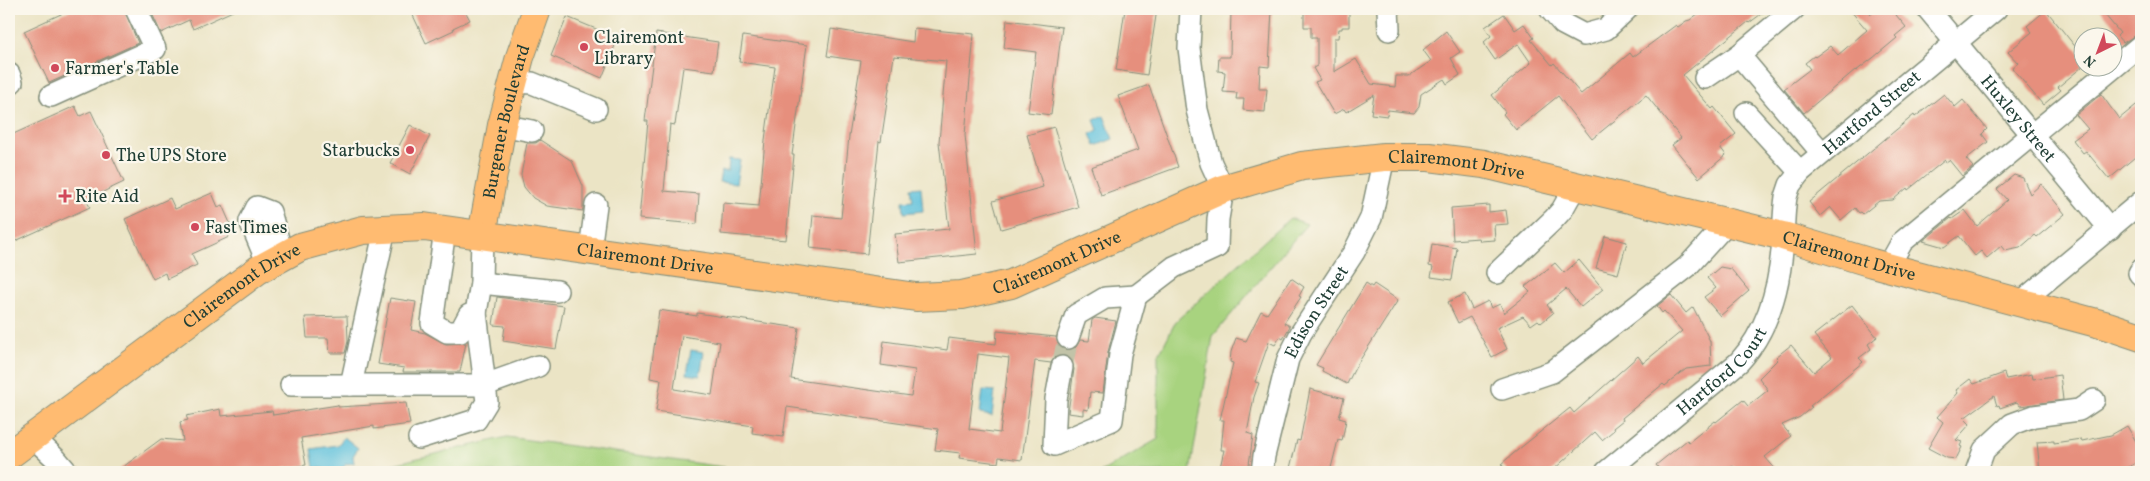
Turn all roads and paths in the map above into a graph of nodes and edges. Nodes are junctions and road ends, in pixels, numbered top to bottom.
1 (136, 9) edge
2 (537, 9) edge
3 (1191, 9) edge
4 (1388, 9) edge
5 (1550, 9) edge
6 (1627, 9) edge
7 (1794, 9) edge
8 (1928, 9) edge
9 (1996, 9) edge
10 (1389, 30) dead end
11 (1955, 43) junction
12 (2141, 45) edge
13 (1739, 55) junction
14 (9, 74) edge
15 (1706, 78) dead end
16 (514, 82) junction
17 (9, 84) edge
18 (51, 96) dead end
19 (596, 109) dead end
20 (1746, 112) dead end
21 (502, 125) junction
22 (532, 131) dead end
23 (2032, 136) junction
24 (1822, 153) junction
25 (1384, 157) junction
26 (1800, 172) junction
27 (1576, 185) junction
28 (1223, 189) junction
29 (2141, 202) edge
30 (596, 205) dead end
31 (1727, 223) junction
32 (390, 229) junction
33 (2110, 229) junction
34 (445, 230) junction
35 (482, 235) junction
36 (1783, 236) junction
37 (590, 250) junction
38 (1888, 267) junction
39 (2141, 270) edge
40 (1497, 273) dead end
41 (2141, 275) edge
42 (481, 283) junction
43 (557, 291) dead end
44 (1136, 296) junction
45 (2021, 302) junction
46 (476, 313) junction
47 (1068, 338) tunnel mouth
48 (2141, 338) edge
49 (538, 366) dead end
50 (1062, 367) tunnel mouth
51 (291, 385) dead end
52 (351, 385) junction
53 (485, 385) junction
54 (1502, 389) dead end
55 (2094, 400) dead end
56 (33, 437) junction
57 (419, 438) dead end
58 (9, 455) edge
59 (67, 472) edge
60 (1262, 472) edge
61 (1606, 472) edge
62 (1976, 472) edge

1 - 18 street
2 - 16 main road, Burgener Boulevard
3 - 28 street
4 - 10 street
5 - 6 street
7 - 13 street
8 - 11 street, Huxley Street
9 - 11 street, Hartford Street
11 - 23 street, Huxley Street
11 - 24 street, Hartford Street
12 - 23 street
13 - 15 street
13 - 24 street
14 - 17 street
16 - 19 street
16 - 21 main road, Burgener Boulevard
20 - 26 street
21 - 22 street
21 - 35 main road, Burgener Boulevard
23 - 33 street, Huxley Street
23 - 38 street
24 - 26 street, Hartford Street
25 - 27 main road, Clairemont Drive
25 - 28 main road, Clairemont Drive
25 - 60 street, Edison Street
26 - 36 street, Hartford Street
27 - 31 main road, Clairemont Drive
27 - 40 street
28 - 37 main road, Clairemont Drive
28 - 44 street
29 - 33 street
30 - 37 street
31 - 36 main road, Clairemont Drive
31 - 54 street
32 - 34 main road, Clairemont Drive
32 - 52 street
32 - 56 main road, Clairemont Drive
33 - 45 street
34 - 35 main road, Clairemont Drive
34 - 46 street
35 - 37 main road, Clairemont Drive
35 - 42 street
36 - 38 main road, Clairemont Drive
36 - 61 street, Hartford Court
38 - 45 main road, Clairemont Drive
39 - 41 street
42 - 43 street
42 - 46 street
44 - 47 street
44 - 50 street
45 - 48 main road, Clairemont Drive
46 - 53 street
49 - 53 street
51 - 52 street
52 - 53 street
53 - 57 street
55 - 62 street
56 - 58 main road, Clairemont Drive
56 - 59 street

